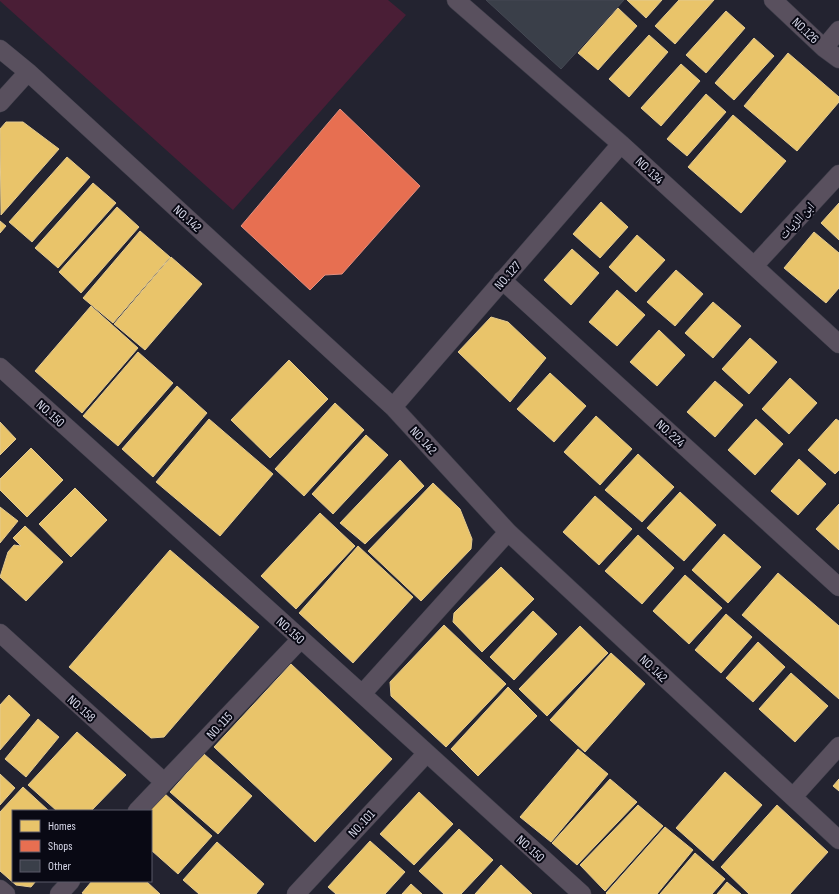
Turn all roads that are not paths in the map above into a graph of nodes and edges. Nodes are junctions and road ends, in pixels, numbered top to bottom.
1 (456, 0) edge
2 (773, 0) edge
3 (839, 30) edge
4 (824, 48) junction
5 (0, 49) edge
6 (839, 59) edge
7 (28, 72) junction
8 (0, 103) edge
9 (621, 144) junction
10 (839, 174) edge
11 (754, 266) junction
12 (502, 280) junction
13 (839, 344) edge
14 (0, 367) edge
15 (393, 407) junction
16 (508, 532) junction
17 (839, 587) edge
18 (0, 633) edge
19 (301, 639) junction
20 (362, 694) junction
21 (839, 746) edge
22 (427, 753) junction
23 (164, 782) junction
24 (793, 797) junction
25 (138, 810) edge
26 (839, 840) edge
27 (70, 882) edge
28 (0, 889) edge
29 (6, 894) edge
30 (59, 894) edge
31 (296, 894) edge
32 (582, 894) edge

1 - 9 street, NO. 134
2 - 4 street, NO.126
3 - 4 street
4 - 6 street, NO.126
5 - 7 street, NO. 142
7 - 8 street
7 - 15 street, NO. 142
9 - 11 street, NO. 134
9 - 12 street, NO. 127
10 - 11 street, ابن الزيات
11 - 13 street, NO. 134
12 - 15 street, NO. 127
12 - 17 street, NO. 224
14 - 19 street, NO. 150
15 - 16 street, NO. 142
16 - 20 street
16 - 24 street, NO. 142
18 - 23 street, NO. 158
19 - 20 street, NO. 150
19 - 23 street, NO. 115
20 - 22 street, NO. 150
21 - 24 street
22 - 31 street, NO. 101
22 - 32 street, NO. 150
23 - 25 street, NO. 115
24 - 26 street, NO. 142
27 - 30 street
28 - 29 street

